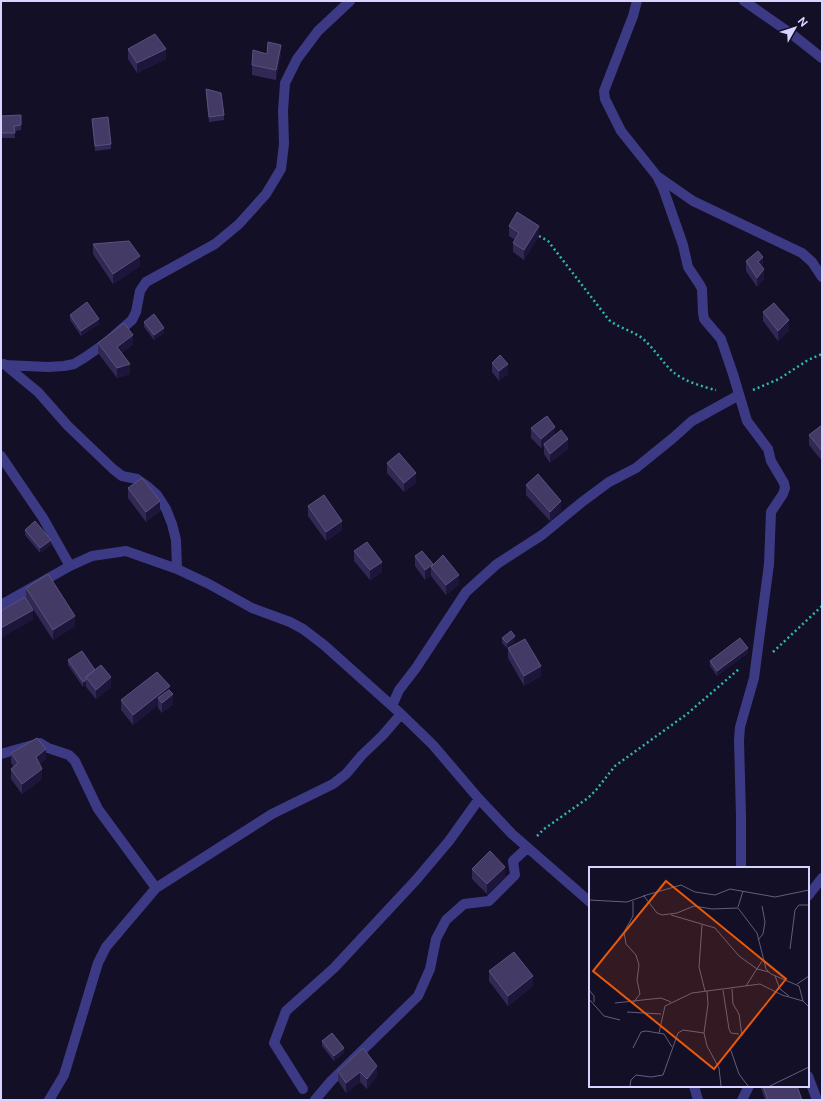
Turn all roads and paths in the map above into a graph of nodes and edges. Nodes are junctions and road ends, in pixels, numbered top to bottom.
1 (350, 1) edge
2 (637, 1) edge
3 (744, 1) edge
4 (822, 58) edge
5 (657, 176) junction
6 (539, 236) edge
7 (822, 277) edge
8 (822, 354) edge
9 (3, 363) edge
10 (739, 395) junction
11 (1, 456) edge
12 (70, 566) junction
13 (177, 569) junction
14 (1, 605) edge
15 (822, 606) edge
16 (757, 653) junction
17 (755, 668) junction
18 (392, 706) junction
19 (401, 714) junction
20 (1, 754) edge
21 (479, 799) junction
22 (527, 848) junction
23 (741, 867) edge
24 (820, 881) edge
25 (156, 888) junction
26 (809, 888) edge
27 (809, 895) edge
28 (589, 901) edge
29 (809, 1079) edge
30 (694, 1087) edge
31 (748, 1087) edge
32 (303, 1089) dead end
33 (49, 1100) edge
34 (315, 1100) edge
35 (698, 1100) edge
36 (742, 1100) edge
37 (817, 1100) edge

1 - 9 street
2 - 5 street
3 - 4 street
5 - 7 street
5 - 10 street
6 - 10 path
8 - 10 path
9 - 13 street
10 - 16 street
10 - 18 street
11 - 12 street
12 - 13 street
12 - 14 street
13 - 18 street
15 - 17 path
16 - 17 street
16 - 22 path
17 - 23 street
18 - 19 street
19 - 21 street
19 - 25 street
20 - 25 street
21 - 22 street
21 - 32 street
22 - 28 street
22 - 34 street
24 - 26 street
24 - 27 street
25 - 33 street
29 - 37 street
30 - 35 street
31 - 36 street

